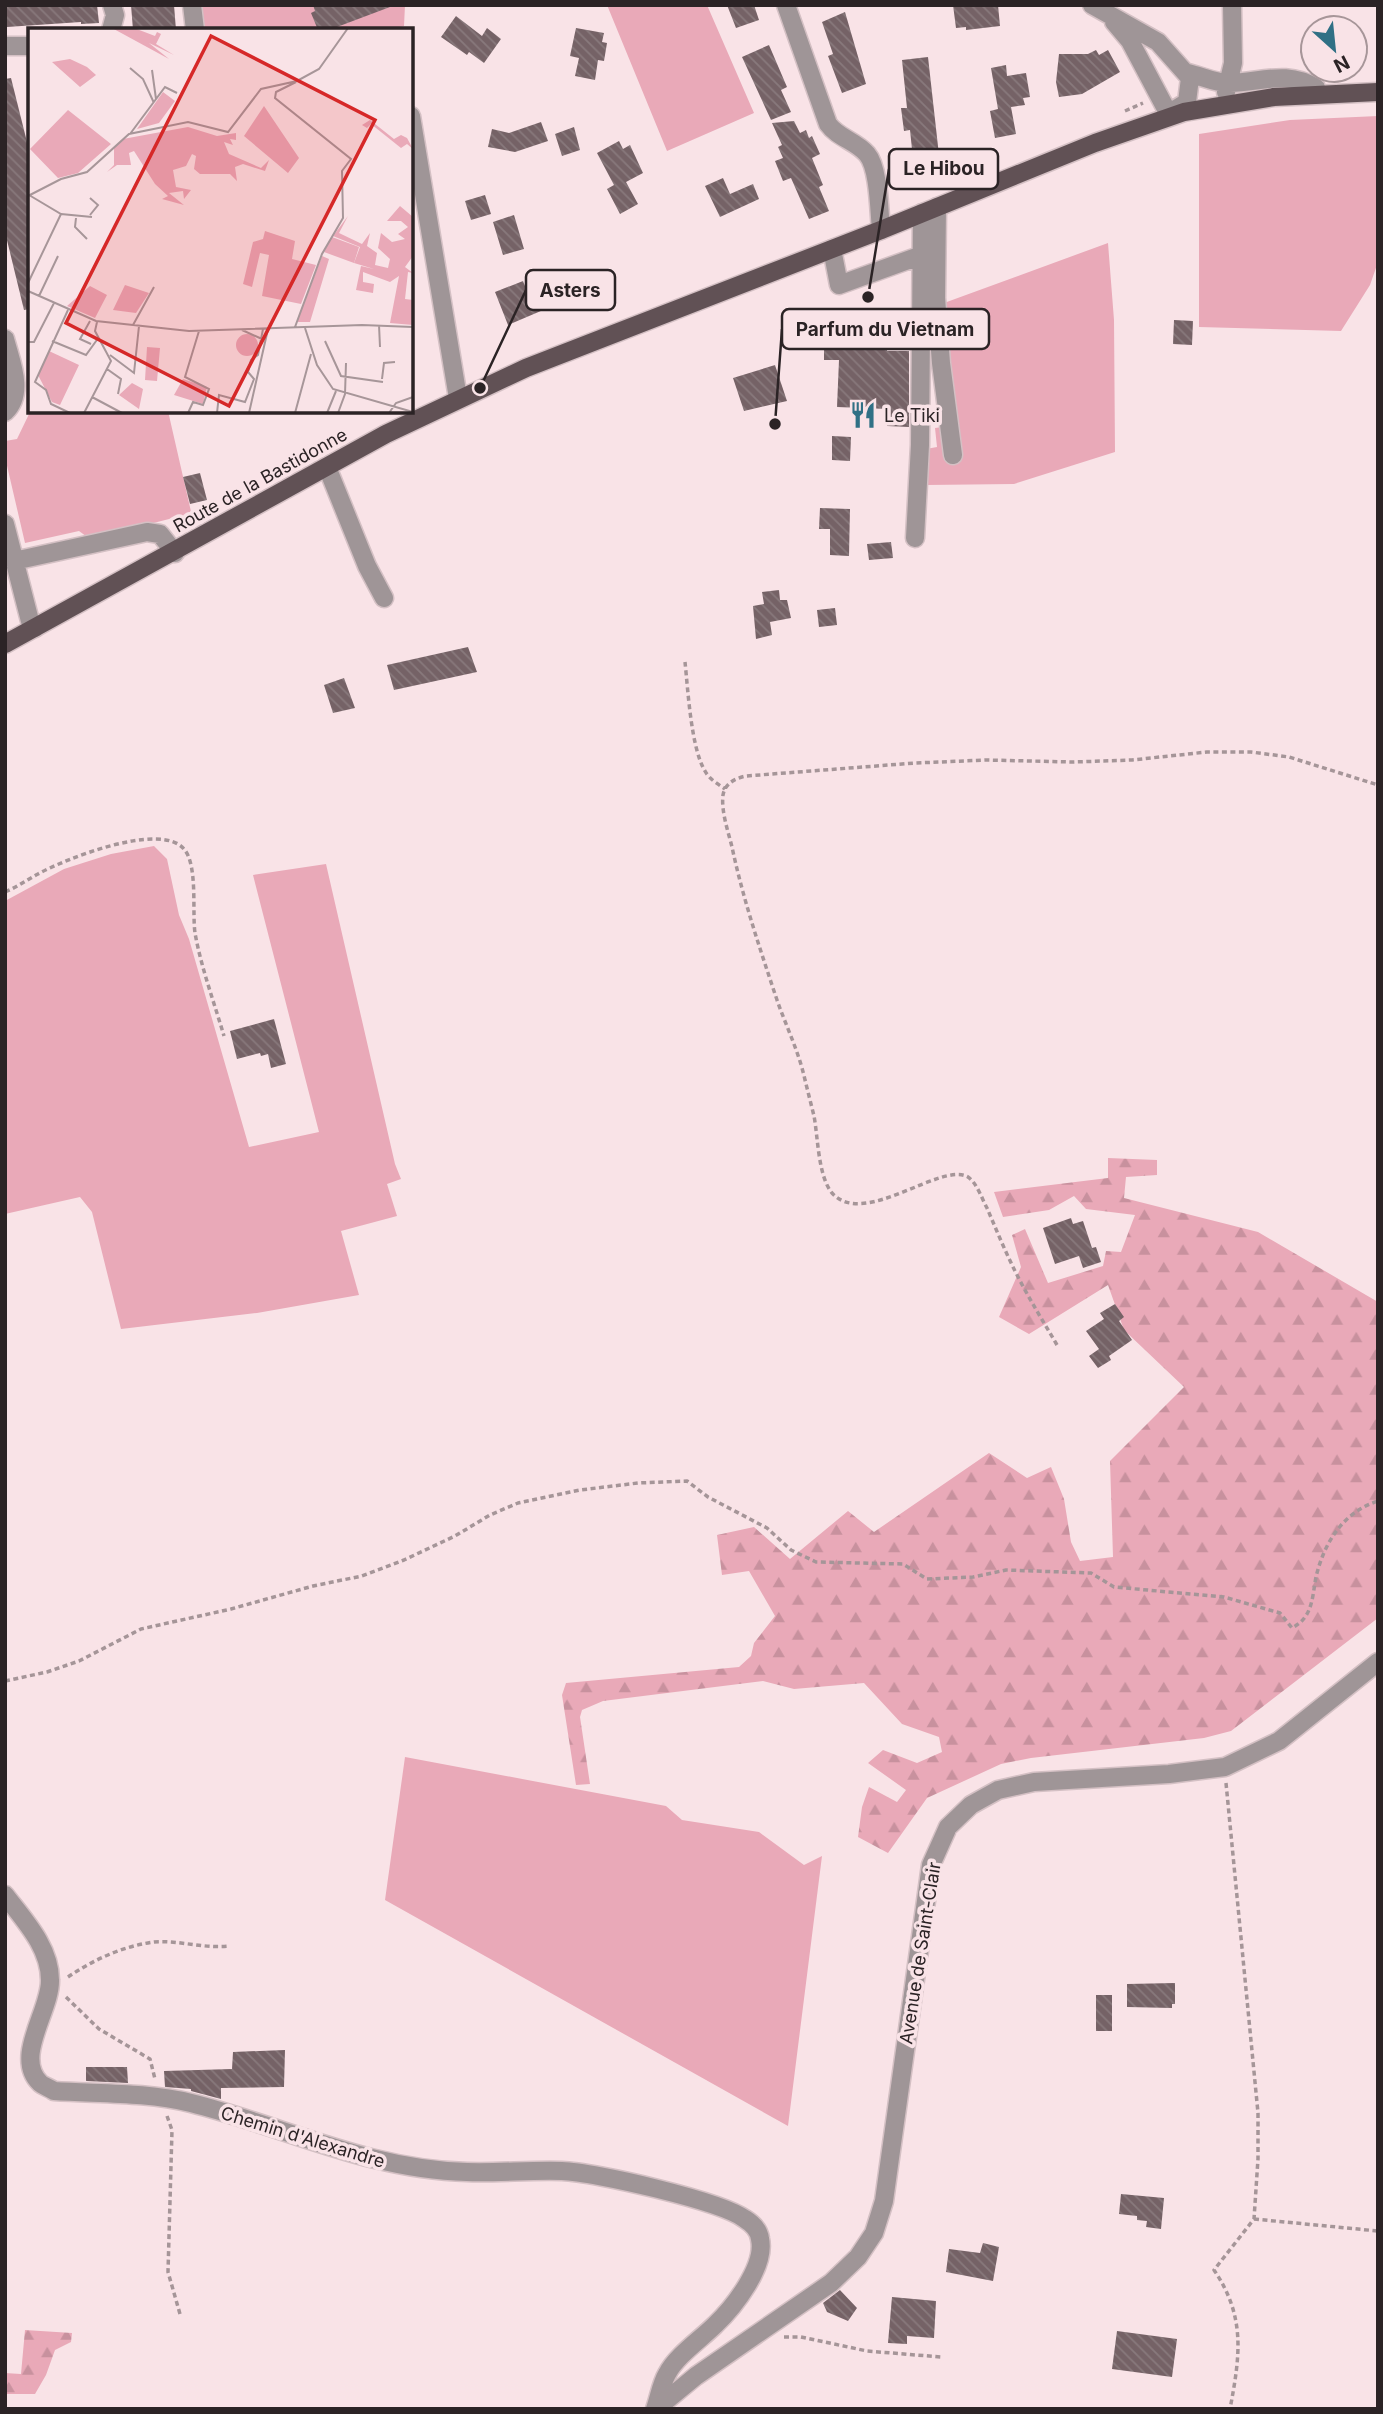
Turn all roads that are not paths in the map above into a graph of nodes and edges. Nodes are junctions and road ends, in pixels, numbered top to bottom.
1 (112, 5) edge
2 (192, 5) edge
3 (786, 5) edge
4 (1092, 5) edge
5 (1232, 5) edge
6 (1113, 11) edge
7 (112, 28) edge
8 (195, 28) edge
9 (5, 46) edge
10 (28, 46) edge
11 (1188, 73) junction
12 (1226, 89) junction
13 (1378, 91) edge
14 (1178, 108) junction
15 (413, 128) edge
16 (971, 194) junction
17 (929, 210) junction
18 (881, 230) junction
19 (832, 249) junction
20 (922, 255) junction
21 (5, 339) edge
22 (458, 398) junction
23 (5, 412) edge
24 (953, 455) dead end
25 (327, 467) junction
26 (5, 524) edge
27 (915, 538) dead end
28 (174, 553) junction
29 (14, 561) junction
30 (384, 598) dead end
31 (34, 628) junction
32 (5, 645) edge
33 (1378, 1662) edge
34 (5, 1895) edge
35 (656, 2409) edge

1 - 7 street
2 - 8 street
3 - 18 street
4 - 6 street
5 - 12 street
6 - 11 street
6 - 14 street
9 - 10 street
11 - 12 street
11 - 14 street
12 - 13 main road, Route de la Bastidonne
12 - 14 main road, Route de la Bastidonne
13 - 14 main road, Route de la Bastidonne
14 - 16 main road, Route de la Bastidonne
14 - 16 main road, Route de la Bastidonne
15 - 22 street
16 - 17 main road, Route de la Bastidonne
17 - 18 main road, Route de la Bastidonne
17 - 20 street
17 - 24 street
18 - 19 main road, Route de la Bastidonne
19 - 20 street
19 - 22 main road, Route de la Bastidonne
20 - 27 street
21 - 23 street
22 - 25 main road, Route de la Bastidonne
25 - 28 main road, Route de la Bastidonne
25 - 30 street
26 - 29 street
28 - 29 street
28 - 31 main road, Route de la Bastidonne
29 - 31 street
31 - 32 main road, Route de la Bastidonne
33 - 35 street, Avenue de Saint-Clair
34 - 35 street, Chemin d'Alexandre

